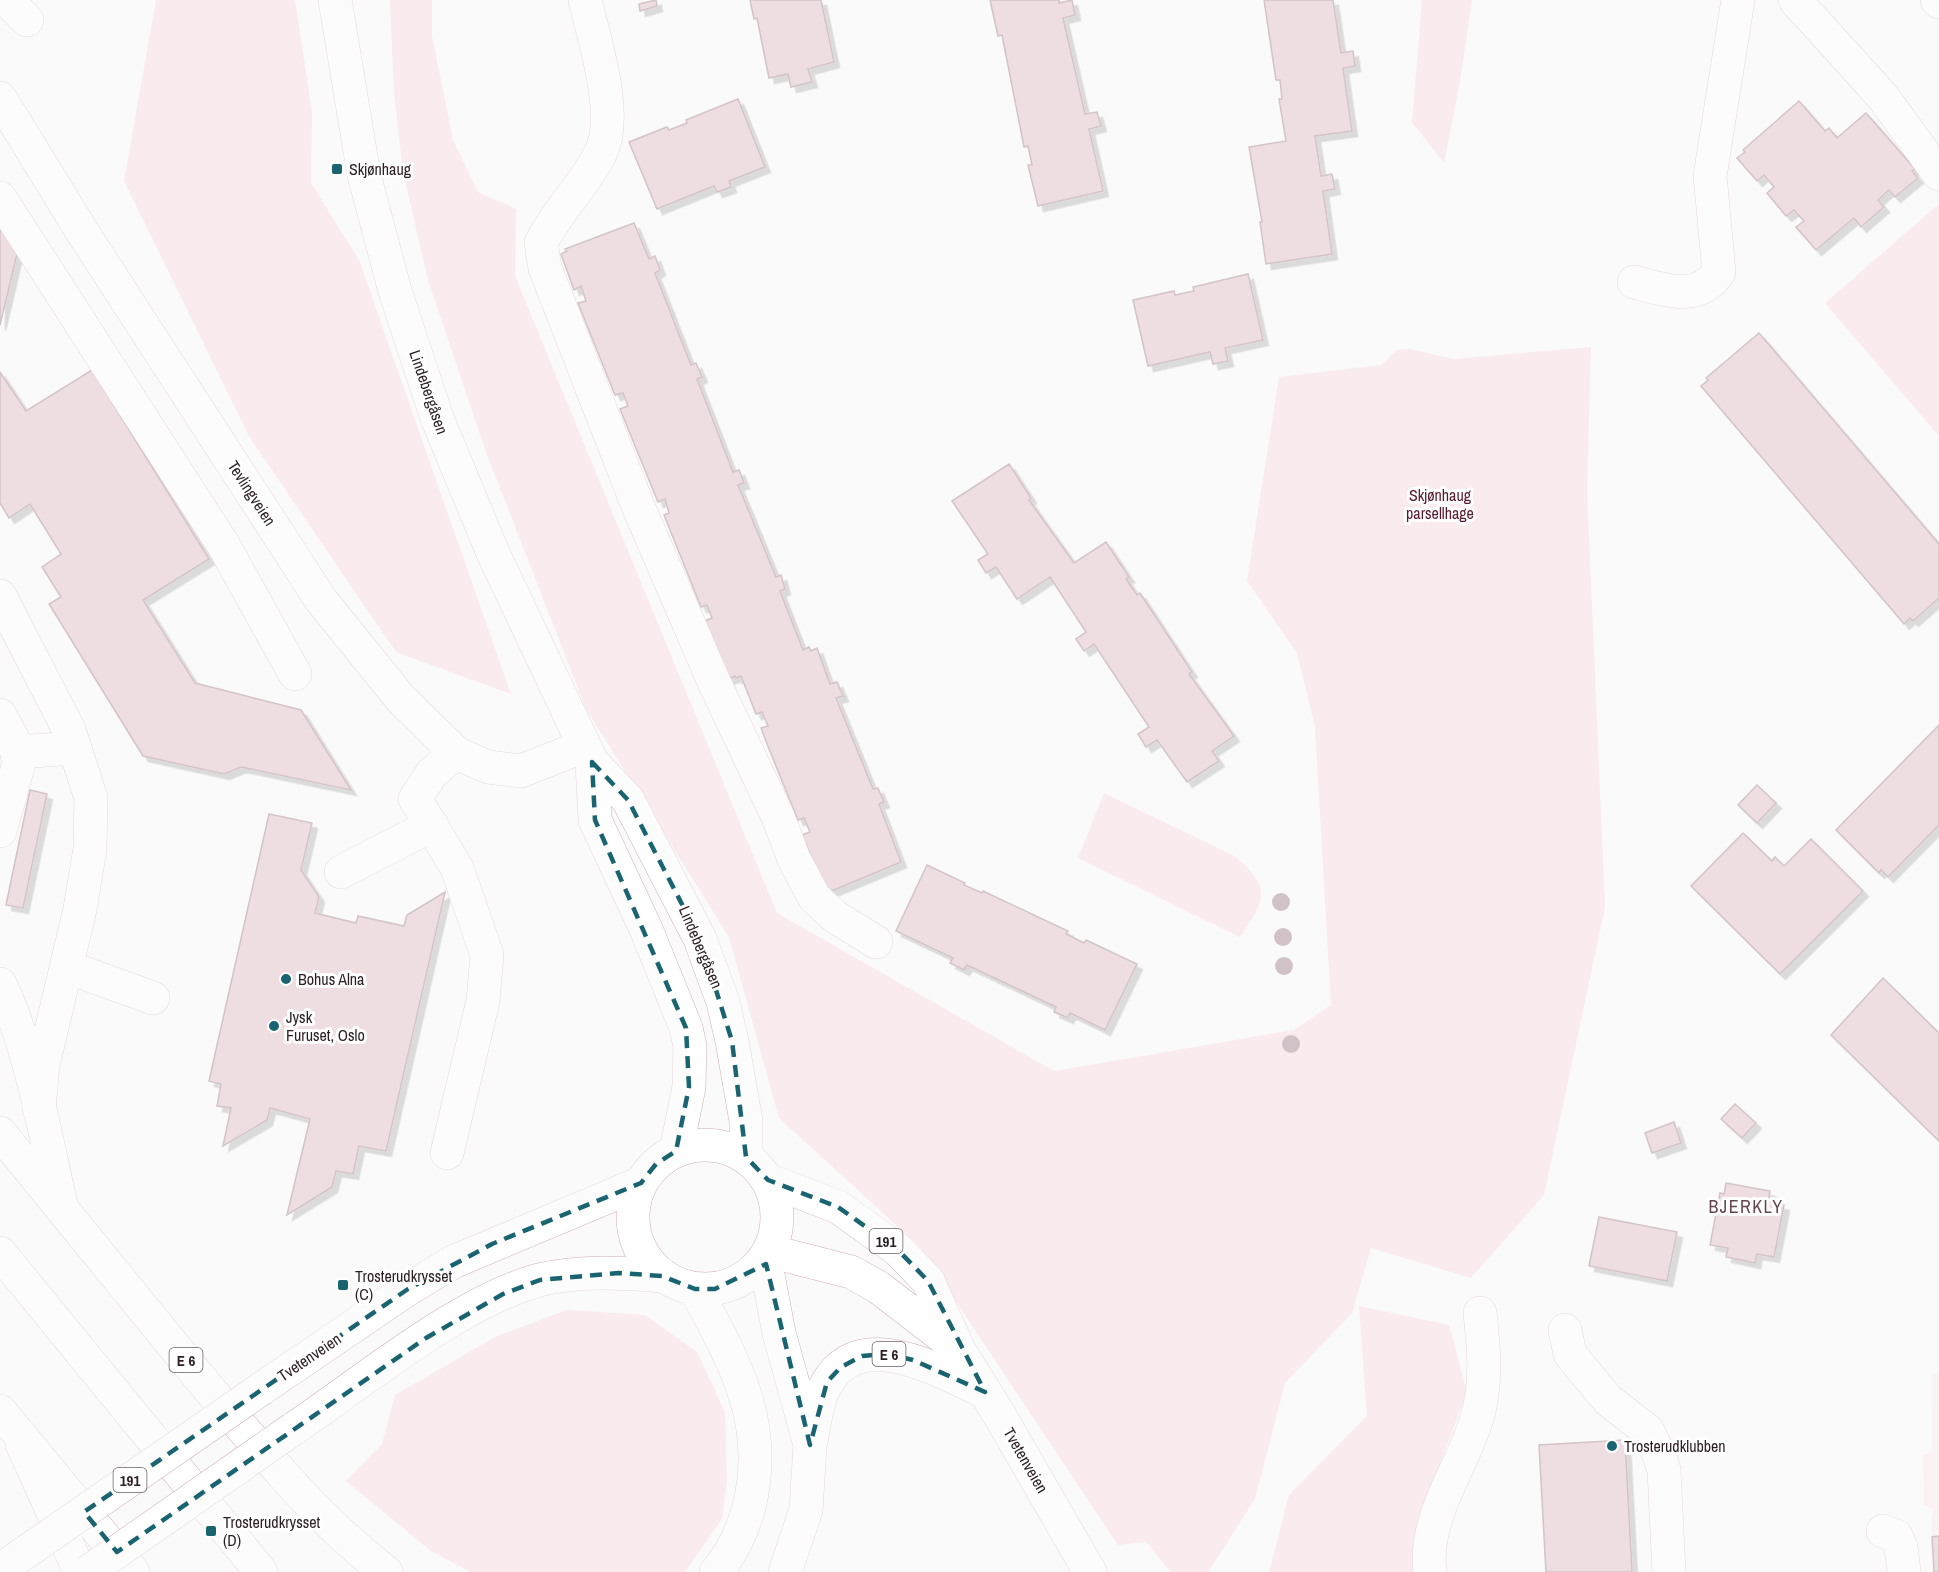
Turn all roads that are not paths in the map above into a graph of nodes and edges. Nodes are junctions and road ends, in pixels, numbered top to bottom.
1 (335, 0) edge
2 (585, 0) edge
3 (1738, 0) edge
4 (1795, 0) edge
5 (0, 98) edge
6 (1939, 174) edge
7 (0, 198) edge
8 (1634, 282) dead end
9 (0, 596) edge
10 (295, 674) dead end
11 (0, 715) edge
12 (75, 748) junction
13 (17, 752) junction
14 (456, 753) junction
15 (588, 754) junction
16 (432, 825) junction
17 (0, 831) edge
18 (341, 872) dead end
19 (876, 942) dead end
20 (67, 967) junction
21 (0, 984) edge
22 (153, 998) dead end
23 (39, 1108) junction
24 (0, 1133) edge
25 (675, 1151) junction
26 (447, 1153) dead end
27 (757, 1169) junction
28 (641, 1183) junction
29 (62, 1209) junction
30 (0, 1253) edge
31 (767, 1255) junction
32 (663, 1276) junction
33 (695, 1289) junction
34 (1480, 1312) dead end
35 (1565, 1330) dead end
36 (959, 1350) junction
37 (991, 1401) junction
38 (809, 1413) junction
39 (8, 1420) edge
40 (1883, 1531) dead end
41 (0, 1570) edge
42 (81, 1572) edge
43 (88, 1572) edge
44 (133, 1572) edge
45 (261, 1572) edge
46 (386, 1572) edge
47 (716, 1572) edge
48 (785, 1572) edge
49 (1090, 1572) edge
50 (1430, 1572) edge
51 (1669, 1572) edge
52 (1904, 1572) edge

1 - 15 main road, Lindebergåsen
2 - 19 main road
3 - 8 main road
4 - 6 main road
5 - 14 main road, Tevlingveien
7 - 10 main road
9 - 12 main road
11 - 13 main road
12 - 13 main road
12 - 20 main road
13 - 17 main road
14 - 15 main road, Tevlingveien
14 - 16 main road
15 - 25 main road, Lindebergåsen
15 - 27 main road, Lindebergåsen
16 - 18 main road
16 - 26 main road
20 - 22 main road
20 - 23 main road
21 - 23 main road
23 - 29 main road
24 - 29 main road, E 6
25 - 27 main road, Tvetenveien / 191
25 - 28 main road, Tvetenveien / 191
27 - 31 main road
27 - 36 main road, Tvetenveien / 191
28 - 32 main road, Tvetenveien / 191
28 - 41 main road, Tvetenveien / 191, bridge
29 - 46 main road, E 6
30 - 45 main road
31 - 33 main road, Tvetenveien / 191
31 - 36 main road, Tvetenveien / 191
31 - 38 main road, E 6
32 - 33 main road, Tvetenveien / 191
32 - 43 main road, Tvetenveien / 191, bridge
33 - 47 main road
34 - 50 main road
35 - 51 main road
36 - 37 main road, Tvetenveien / 191
37 - 38 main road, E 6
37 - 49 main road, Tvetenveien
38 - 48 main road, E 6
39 - 42 main road
39 - 44 main road
40 - 52 main road

